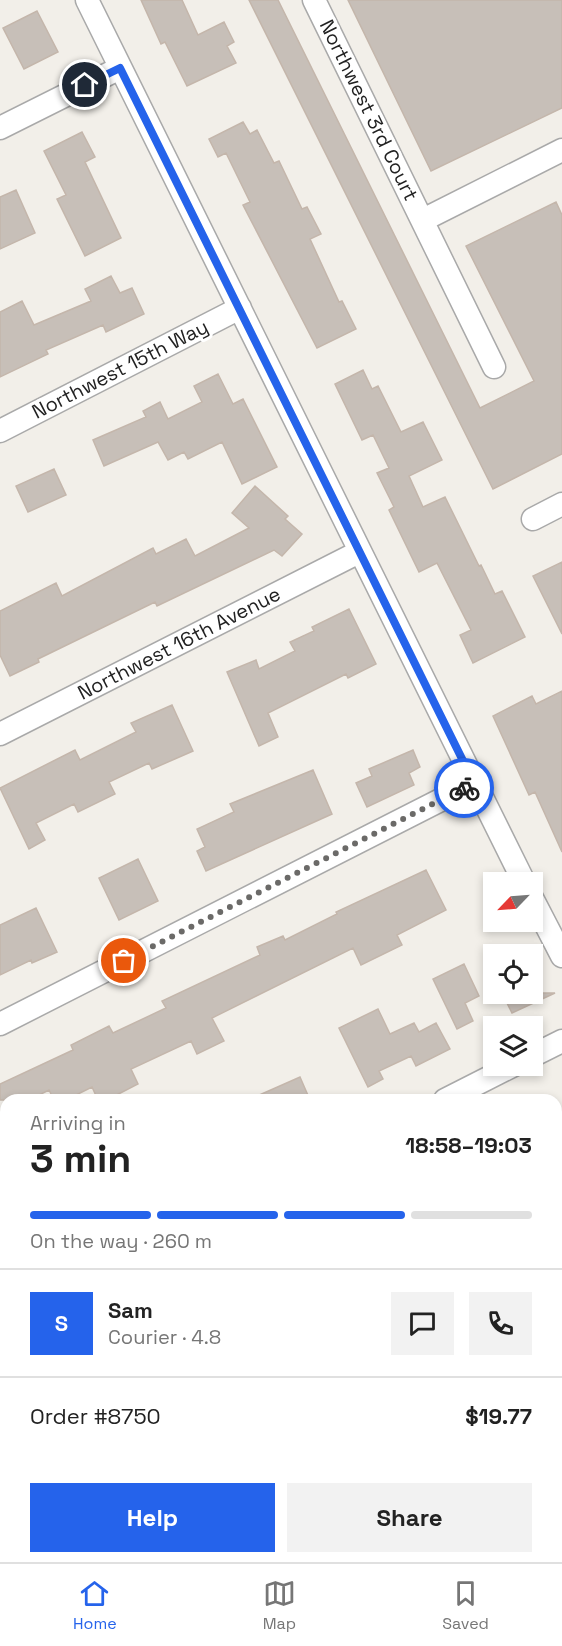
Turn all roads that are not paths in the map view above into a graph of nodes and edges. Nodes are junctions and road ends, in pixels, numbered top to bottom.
1 (87, 0) edge
2 (314, 0) edge
3 (120, 68) junction
4 (0, 128) edge
5 (562, 150) edge
6 (423, 220) junction
7 (240, 308) junction
8 (494, 367) dead end
9 (0, 431) edge
10 (562, 504) edge
11 (533, 519) dead end
12 (358, 552) junction
13 (0, 734) edge
14 (474, 783) junction
15 (519, 872) edge
16 (543, 919) edge
17 (562, 956) edge
18 (0, 1024) edge
19 (562, 1041) edge
20 (543, 1050) edge
21 (492, 1076) edge
22 (457, 1094) edge

1 - 3 street
2 - 6 street, Northwest 3rd Court
3 - 4 street
3 - 7 street
5 - 6 street
6 - 8 street, Northwest 3rd Court
7 - 9 street, Northwest 15th Way
7 - 12 street
10 - 11 street
12 - 13 street, Northwest 16th Avenue
12 - 14 street
14 - 15 street
14 - 18 street
16 - 17 street
19 - 20 street
21 - 22 street

